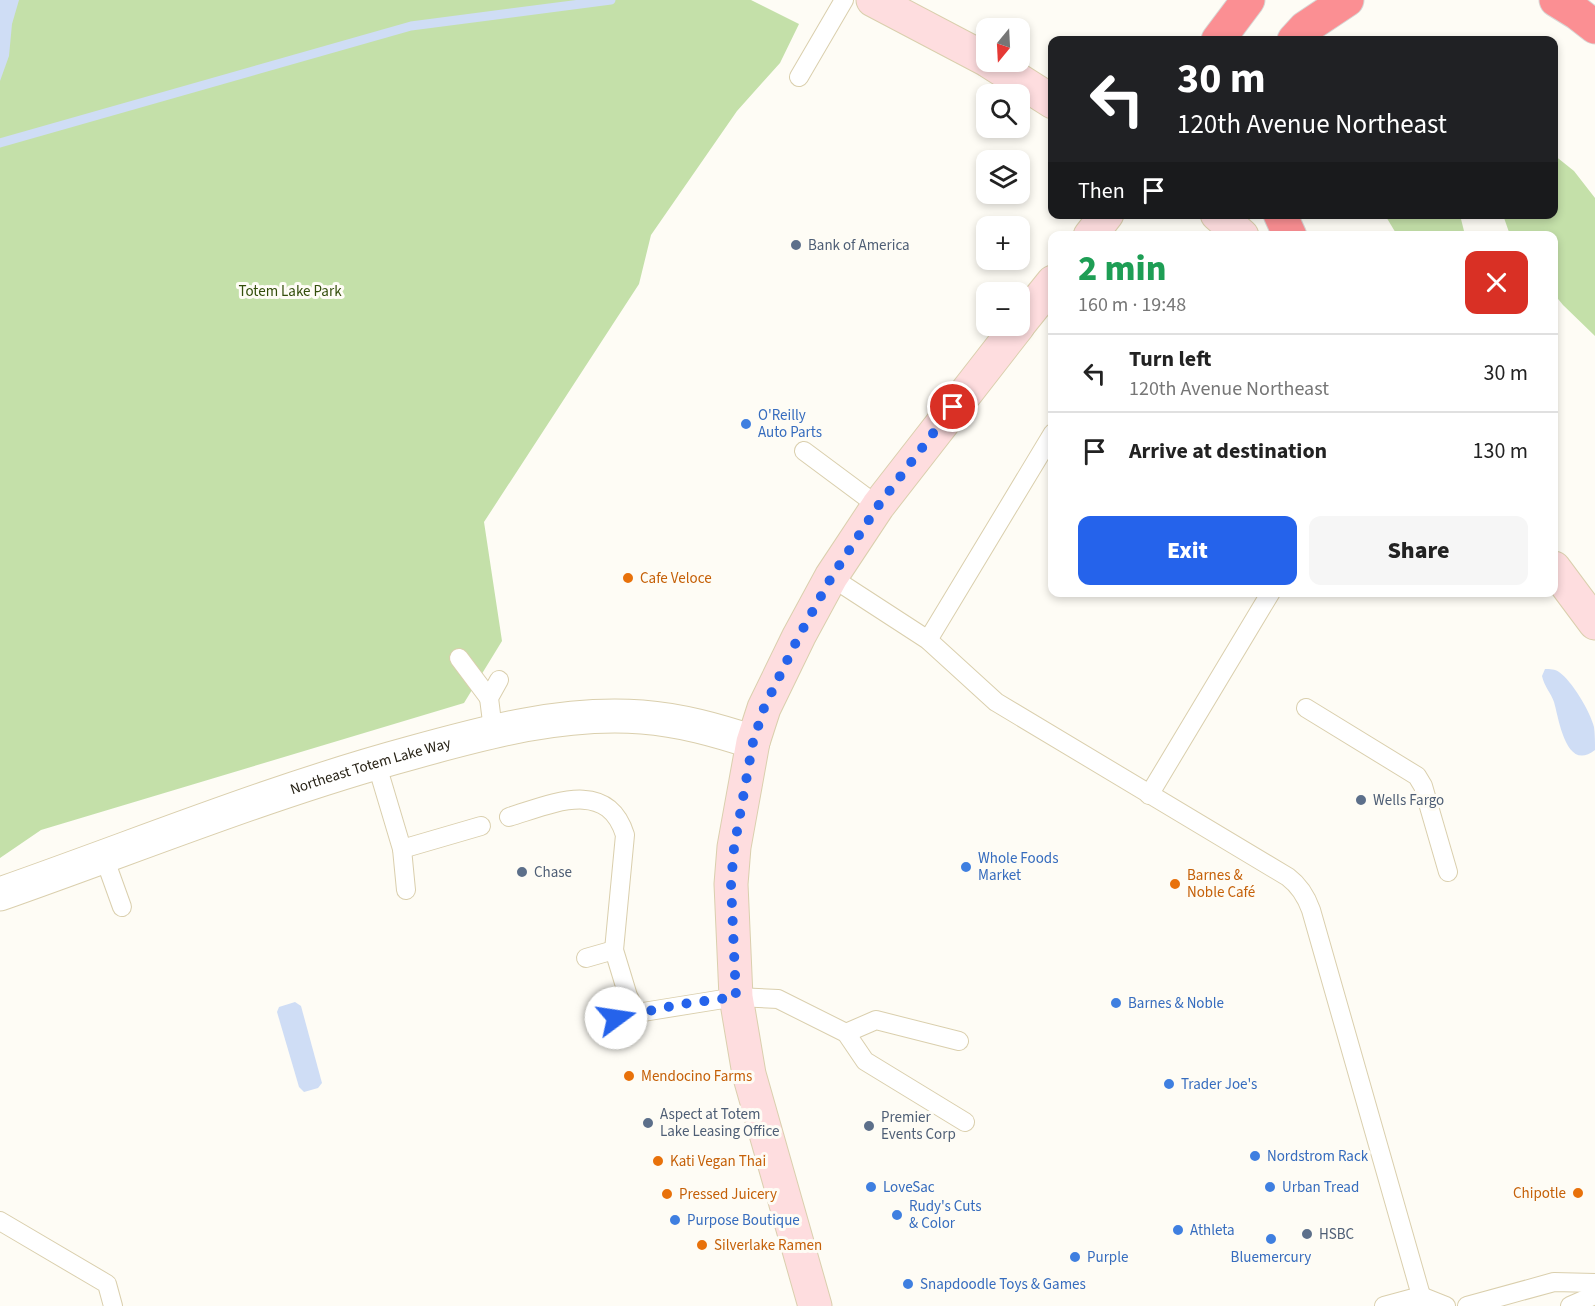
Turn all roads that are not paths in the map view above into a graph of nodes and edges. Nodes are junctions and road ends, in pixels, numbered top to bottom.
1 (844, 0) edge
2 (873, 0) edge
3 (1248, 0) edge
4 (1347, 0) edge
5 (1556, 0) edge
6 (1595, 27) edge
7 (1221, 36) edge
8 (1299, 36) edge
9 (976, 54) edge
10 (1005, 72) edge
11 (799, 77) dead end
12 (1048, 99) edge
13 (1103, 219) edge
14 (1223, 219) edge
15 (1094, 231) edge
16 (1236, 231) edge
17 (1048, 288) edge
18 (1030, 310) edge
19 (1010, 336) edge
20 (1048, 441) edge
21 (804, 451) dead end
22 (878, 506) junction
23 (1558, 573) edge
24 (831, 578) junction
25 (1268, 597) edge
26 (1595, 623) edge
27 (928, 640) junction
28 (459, 658) dead end
29 (498, 680) dead end
30 (489, 698) junction
31 (1306, 708) dead end
32 (493, 730) junction
33 (753, 742) junction
34 (376, 762) junction
35 (1149, 795) junction
36 (509, 817) dead end
37 (481, 826) dead end
38 (402, 849) junction
39 (104, 857) junction
40 (1448, 872) dead end
41 (406, 890) dead end
42 (0, 894) edge
43 (122, 907) dead end
44 (614, 950) junction
45 (586, 958) dead end
46 (736, 997) junction
47 (637, 1012) junction
48 (616, 1018) dead end
49 (846, 1033) junction
50 (959, 1041) dead end
51 (965, 1122) dead end
52 (0, 1221) edge
53 (1595, 1282) edge
54 (1595, 1295) edge
55 (1423, 1301) edge
56 (114, 1306) edge
57 (815, 1306) edge
58 (1384, 1306) edge
59 (1446, 1306) edge
60 (1467, 1306) edge
61 (1570, 1306) edge

1 - 11 lane
2 - 9 street
3 - 7 highway
4 - 8 highway
5 - 6 highway
10 - 12 street
13 - 15 street
14 - 16 street
17 - 18 street
19 - 22 street
20 - 27 lane
21 - 22 lane
22 - 24 street
23 - 26 street
24 - 27 lane
24 - 33 street
25 - 35 lane
27 - 35 lane
28 - 30 lane
29 - 30 lane
30 - 32 lane
31 - 40 lane
32 - 33 street, Northeast Totem Lake Way
32 - 34 street, Northeast Totem Lake Way
33 - 46 street
34 - 38 lane
34 - 39 street, Northeast Totem Lake Way
35 - 55 lane
36 - 44 lane
37 - 38 lane
38 - 41 lane
39 - 42 street, Northeast Totem Lake Way
39 - 43 lane
44 - 45 lane
44 - 47 lane
46 - 47 lane
46 - 49 lane
46 - 57 street
47 - 48 lane
49 - 50 lane
49 - 51 lane
52 - 56 lane
53 - 60 lane
54 - 61 lane
55 - 58 lane
55 - 59 lane

